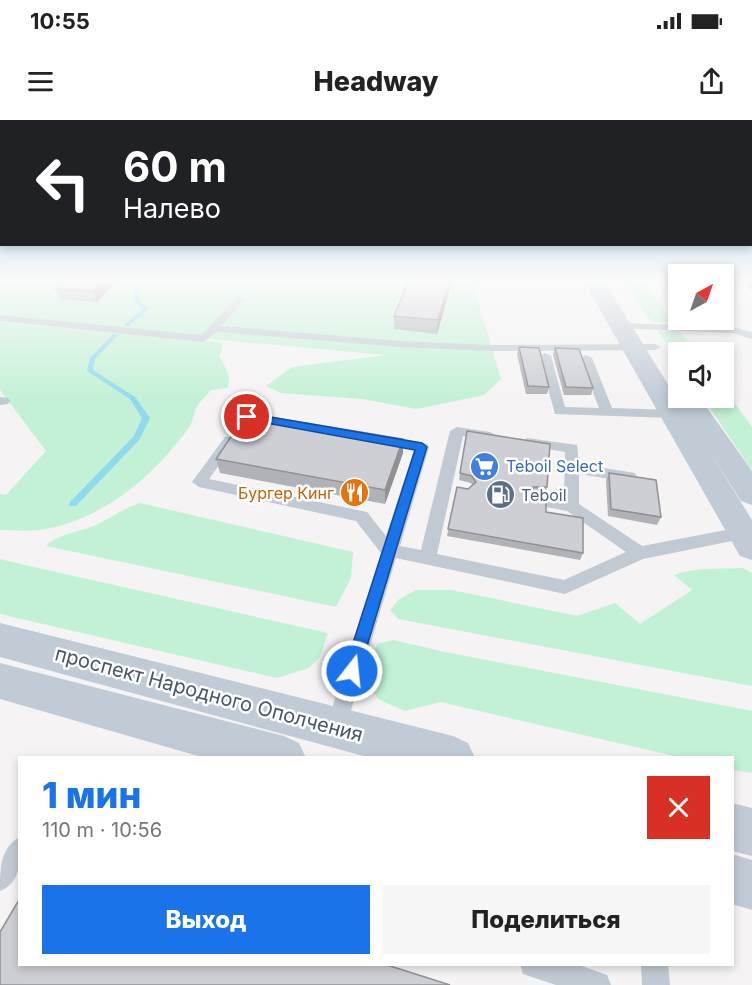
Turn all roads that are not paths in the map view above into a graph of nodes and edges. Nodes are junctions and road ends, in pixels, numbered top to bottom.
1 (23, 320) edge
2 (221, 320) edge
3 (625, 320) edge
4 (631, 320) edge
5 (213, 329) junction
6 (638, 336) junction
7 (752, 336) edge
8 (545, 356) dead end
9 (586, 358) dead end
10 (668, 369) edge
11 (668, 385) edge
12 (668, 407) edge
13 (682, 408) edge
14 (683, 408) edge
15 (607, 412) junction
16 (240, 426) edge
17 (364, 437) edge
18 (572, 468) junction
19 (643, 479) edge
20 (752, 494) edge
21 (535, 500) edge
22 (571, 506) junction
23 (749, 536) edge
24 (388, 550) junction
25 (640, 552) junction
26 (427, 559) junction
27 (0, 640) edge
28 (0, 681) edge
29 (336, 727) junction
30 (215, 749) edge
31 (269, 756) edge
32 (445, 756) edge
33 (734, 828) edge
34 (752, 832) edge
35 (18, 852) edge
36 (0, 879) edge
37 (734, 880) edge
38 (752, 885) edge
39 (539, 966) edge
40 (654, 966) edge
41 (597, 985) edge
42 (656, 985) edge

1 - 5 lane
2 - 5 lane
3 - 6 street
4 - 6 street
5 - 6 lane
6 - 7 lane
6 - 10 street
6 - 11 street
8 - 15 lane
9 - 15 lane
12 - 15 lane
13 - 23 street
14 - 20 street
16 - 24 lane
17 - 24 lane
18 - 19 lane
18 - 22 lane
18 - 26 lane
21 - 22 lane
22 - 25 lane
23 - 25 lane
24 - 26 lane
24 - 29 lane
25 - 26 lane
27 - 29 street, проспект Народного Ополчения
28 - 30 street
29 - 32 street, проспект Народного Ополчения
30 - 31 street
33 - 34 street
35 - 36 lane
37 - 38 street
39 - 41 lane
40 - 42 lane

